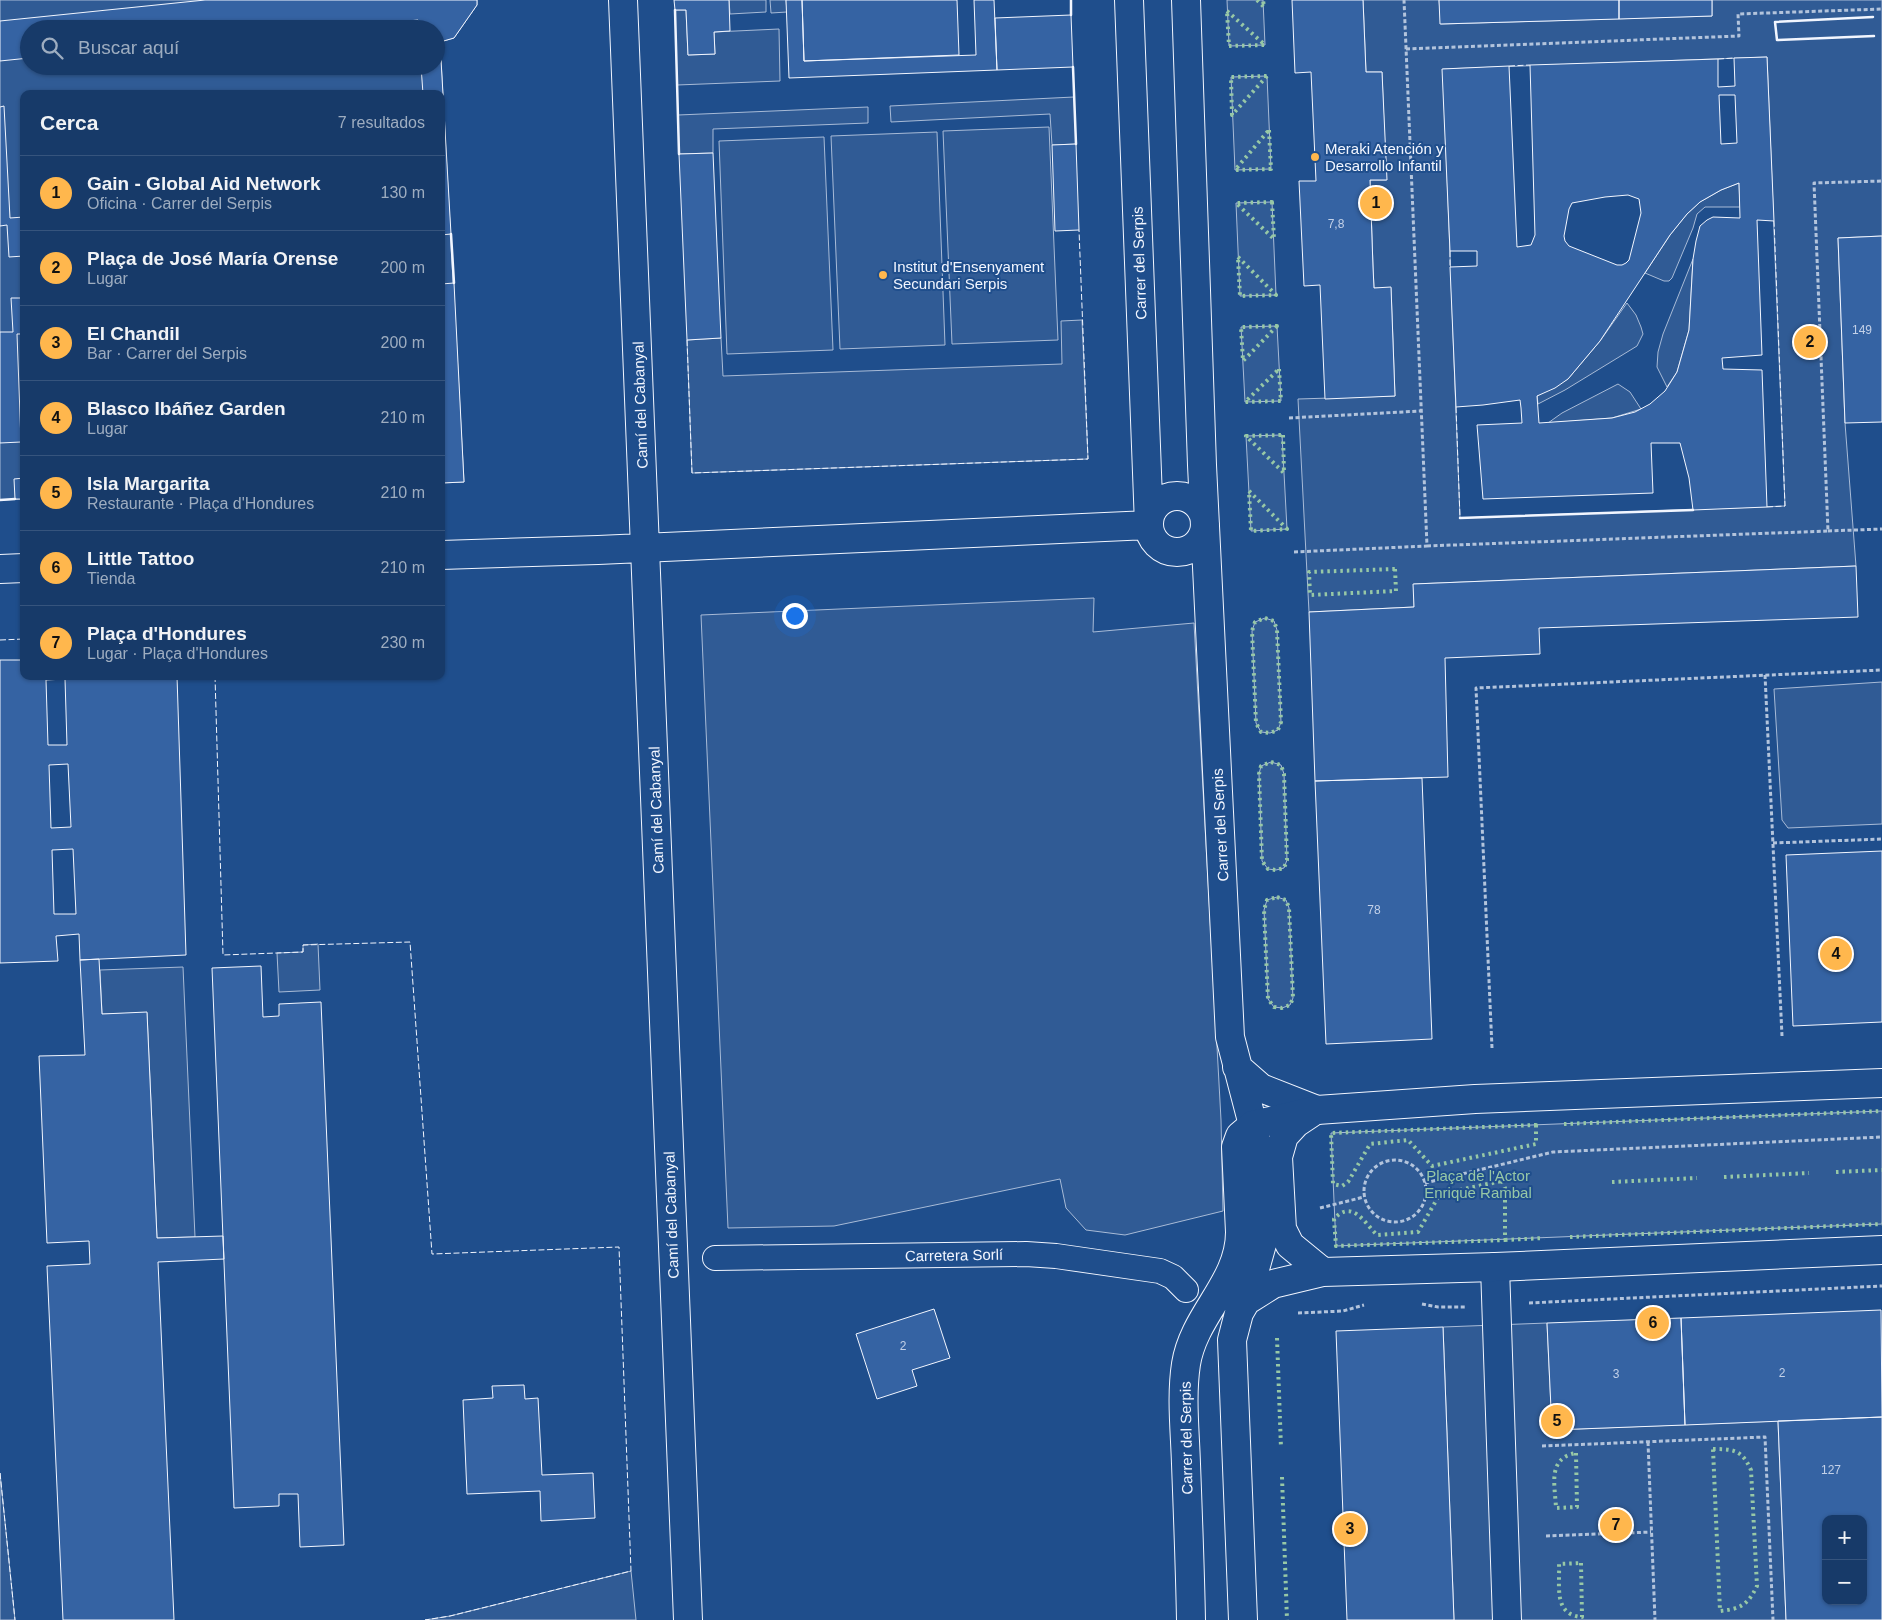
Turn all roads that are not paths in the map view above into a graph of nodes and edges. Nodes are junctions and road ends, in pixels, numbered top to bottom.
1 (622, 0) edge
2 (1129, 0) edge
3 (1186, 0) edge
4 (1205, 523) junction
5 (1149, 525) junction
6 (644, 548) junction
7 (445, 554) edge
8 (20, 568) edge
9 (0, 569) edge
10 (1237, 1067) junction
11 (1882, 1083) edge
12 (1316, 1110) junction
13 (1253, 1125) junction
14 (1882, 1250) edge
15 (715, 1258) dead end
16 (1494, 1267) junction
17 (1323, 1272) junction
18 (1186, 1290) dead end
19 (1246, 1301) junction
20 (688, 1620) edge
21 (1191, 1620) edge
22 (1243, 1620) edge
23 (1507, 1620) edge

1 - 6 street, Camí del Cabanyal
2 - 5 street, Carrer del Serpis
3 - 4 street, Carrer del Serpis
4 - 5 street, Carrer del Serpis
4 - 5 street, Carrer del Serpis
4 - 10 street, Carrer del Serpis
5 - 6 street
6 - 7 street
6 - 20 street, Camí del Cabanyal
8 - 9 street
10 - 12 street
10 - 13 street, Carrer del Serpis
11 - 12 street
12 - 13 street
12 - 17 street
13 - 19 street, Carrer del Serpis
13 - 21 street, Carrer del Serpis
14 - 16 street
15 - 18 street, Carretera Sorlí
16 - 17 street
16 - 23 street
17 - 19 street
19 - 22 street, Carrer del Serpis

